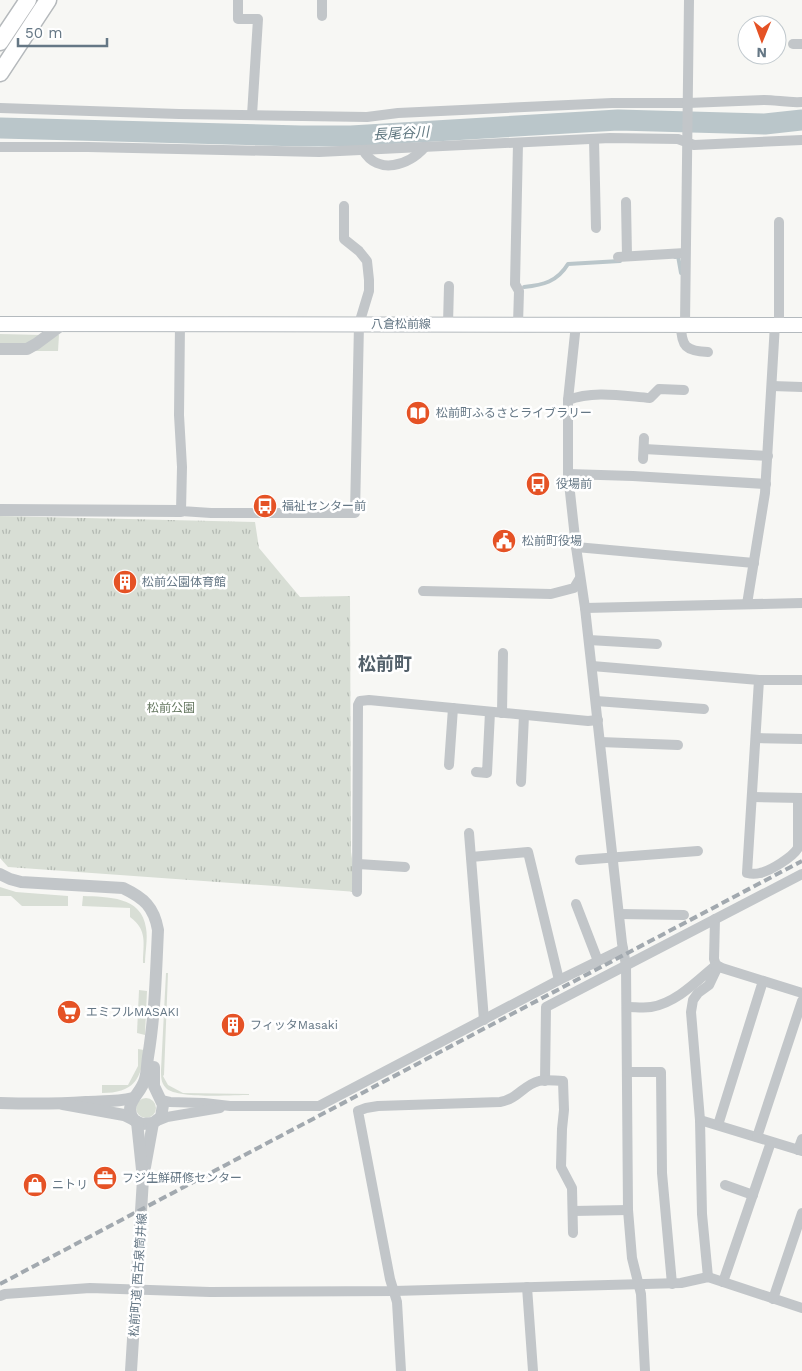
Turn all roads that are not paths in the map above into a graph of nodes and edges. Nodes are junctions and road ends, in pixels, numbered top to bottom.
1 (28, 0) edge
2 (48, 0) edge
3 (238, 0) edge
4 (322, 0) edge
5 (688, 0) edge
6 (322, 16) dead end
7 (0, 42) edge
8 (0, 73) edge
9 (802, 102) edge
10 (688, 106) junction
11 (0, 108) edge
12 (252, 115) junction
13 (594, 139) junction
14 (802, 140) edge
15 (687, 141) junction
16 (518, 143) junction
17 (0, 147) edge
18 (425, 147) junction
19 (363, 150) junction
20 (626, 202) dead end
21 (344, 206) dead end
22 (779, 222) dead end
23 (596, 228) dead end
24 (685, 252) junction
25 (450, 286) dead end
26 (0, 324) edge
27 (63, 324) junction
28 (180, 324) junction
29 (359, 324) junction
30 (448, 324) junction
31 (518, 324) junction
32 (576, 324) junction
33 (683, 324) junction
34 (778, 324) junction
35 (802, 325) edge
36 (0, 349) edge
37 (708, 352) dead end
38 (772, 386) junction
39 (802, 387) edge
40 (684, 390) dead end
41 (568, 400) junction
42 (644, 438) dead end
43 (768, 456) junction
44 (568, 474) junction
45 (766, 484) junction
46 (0, 510) edge
47 (180, 511) junction
48 (576, 547) junction
49 (754, 563) junction
50 (580, 578) junction
51 (423, 591) dead end
52 (802, 602) edge
53 (747, 604) junction
54 (585, 608) junction
55 (589, 640) junction
56 (657, 644) dead end
57 (503, 653) dead end
58 (592, 666) junction
59 (759, 680) junction
60 (802, 680) edge
61 (596, 701) junction
62 (453, 708) junction
63 (704, 709) dead end
64 (490, 712) junction
65 (502, 713) junction
66 (524, 715) junction
67 (598, 720) junction
68 (756, 738) junction
69 (802, 739) edge
70 (600, 742) junction
71 (678, 744) dead end
72 (448, 765) dead end
73 (476, 772) dead end
74 (521, 782) dead end
75 (752, 796) junction
76 (800, 798) edge
77 (469, 833) dead end
78 (698, 850) dead end
79 (471, 857) junction
80 (613, 857) junction
81 (580, 860) dead end
82 (358, 864) junction
83 (405, 868) dead end
84 (0, 874) edge
85 (802, 874) edge
86 (357, 892) dead end
87 (576, 904) dead end
88 (619, 914) junction
89 (684, 915) dead end
90 (716, 919) junction
91 (623, 949) junction
92 (598, 961) junction
93 (626, 965) junction
94 (717, 966) junction
95 (558, 980) junction
96 (763, 981) junction
97 (802, 993) edge
98 (802, 1001) edge
99 (628, 1007) junction
100 (484, 1020) junction
101 (151, 1042) junction
102 (628, 1072) junction
103 (545, 1081) junction
104 (135, 1096) junction
105 (160, 1098) junction
106 (0, 1103) edge
107 (63, 1104) junction
108 (230, 1106) junction
109 (700, 1120) junction
110 (136, 1121) junction
111 (155, 1122) junction
112 (718, 1125) junction
113 (757, 1137) junction
114 (802, 1139) edge
115 (771, 1142) junction
116 (800, 1151) edge
117 (143, 1179) junction
118 (725, 1185) dead end
119 (753, 1195) junction
120 (628, 1210) junction
121 (573, 1211) junction
122 (802, 1213) edge
123 (573, 1233) dead end
124 (708, 1277) junction
125 (723, 1282) junction
126 (638, 1284) junction
127 (672, 1284) junction
128 (528, 1287) junction
129 (137, 1290) junction
130 (394, 1290) junction
131 (0, 1296) edge
132 (773, 1298) junction
133 (802, 1308) edge
134 (131, 1371) edge
135 (401, 1371) edge
136 (533, 1371) edge
137 (645, 1371) edge

1 - 7 highway
2 - 8 highway
3 - 12 street
4 - 6 street
5 - 10 street
9 - 10 street
10 - 12 street
10 - 15 street
11 - 12 street
13 - 15 street
13 - 16 street
13 - 23 street
14 - 15 street
15 - 24 street
16 - 18 street
16 - 31 street
17 - 19 street
18 - 19 street
18 - 19 street
20 - 24 street
21 - 29 street
22 - 34 street
24 - 33 street
25 - 30 street
26 - 27 main road, 八倉松前線
27 - 28 main road, 八倉松前線
27 - 36 street
28 - 29 main road, 八倉松前線
28 - 47 street
29 - 30 main road, 八倉松前線
29 - 47 street
30 - 31 main road, 八倉松前線
31 - 32 main road, 八倉松前線
32 - 33 main road, 八倉松前線
32 - 41 street
33 - 34 main road, 八倉松前線
33 - 37 street
34 - 35 main road, 八倉松前線
34 - 38 street
38 - 39 street
38 - 43 street
40 - 41 street
41 - 44 street
42 - 43 street
43 - 45 street
44 - 45 street
44 - 48 street
45 - 49 street
46 - 47 street
48 - 49 street
48 - 50 street
49 - 53 street
50 - 51 street
50 - 54 street
52 - 53 street
53 - 54 street
54 - 55 street
55 - 56 street
55 - 58 street
57 - 65 street
58 - 59 street
58 - 61 street
59 - 60 street
59 - 68 street
61 - 63 street
61 - 67 street
62 - 64 street
62 - 72 street
62 - 82 street
64 - 65 street
64 - 73 street
65 - 66 street
66 - 67 street
66 - 74 street
67 - 70 street
68 - 69 street
68 - 75 street
70 - 71 street
70 - 80 street
75 - 76 street
75 - 76 street
77 - 79 street
78 - 80 street
79 - 95 street
79 - 100 street
80 - 81 street
80 - 88 street
82 - 83 street
82 - 86 street
84 - 101 street
85 - 90 street
87 - 92 street
88 - 89 street
88 - 91 street
90 - 93 street
90 - 94 street
91 - 92 street
91 - 93 street
92 - 95 street
93 - 99 street
93 - 103 street
94 - 96 street
94 - 99 street
94 - 109 street
95 - 100 street
96 - 97 street
96 - 112 street
98 - 113 street
99 - 102 street
100 - 108 street
101 - 104 street
101 - 105 street
102 - 120 street
102 - 127 street
103 - 121 street
103 - 130 street
104 - 105 street
104 - 107 street
104 - 110 street
105 - 108 street
105 - 111 street
106 - 107 street
107 - 110 street
108 - 111 street
109 - 112 street
109 - 124 street
110 - 111 street
110 - 117 street, 松前町道 西古泉筒井線
111 - 117 street, 松前町道 西古泉筒井線
112 - 113 street
113 - 115 street
114 - 116 street
115 - 116 street
115 - 119 street
117 - 129 street, 松前町道 西古泉筒井線
118 - 119 street
119 - 125 street
120 - 121 street
120 - 126 street
121 - 123 street
122 - 132 street
124 - 125 street
124 - 127 street
125 - 132 street
126 - 127 street
126 - 128 street
126 - 137 street
128 - 130 street
128 - 136 street
129 - 130 street
129 - 131 street
129 - 134 street, 松前町道 西古泉筒井線
130 - 135 street
132 - 133 street

